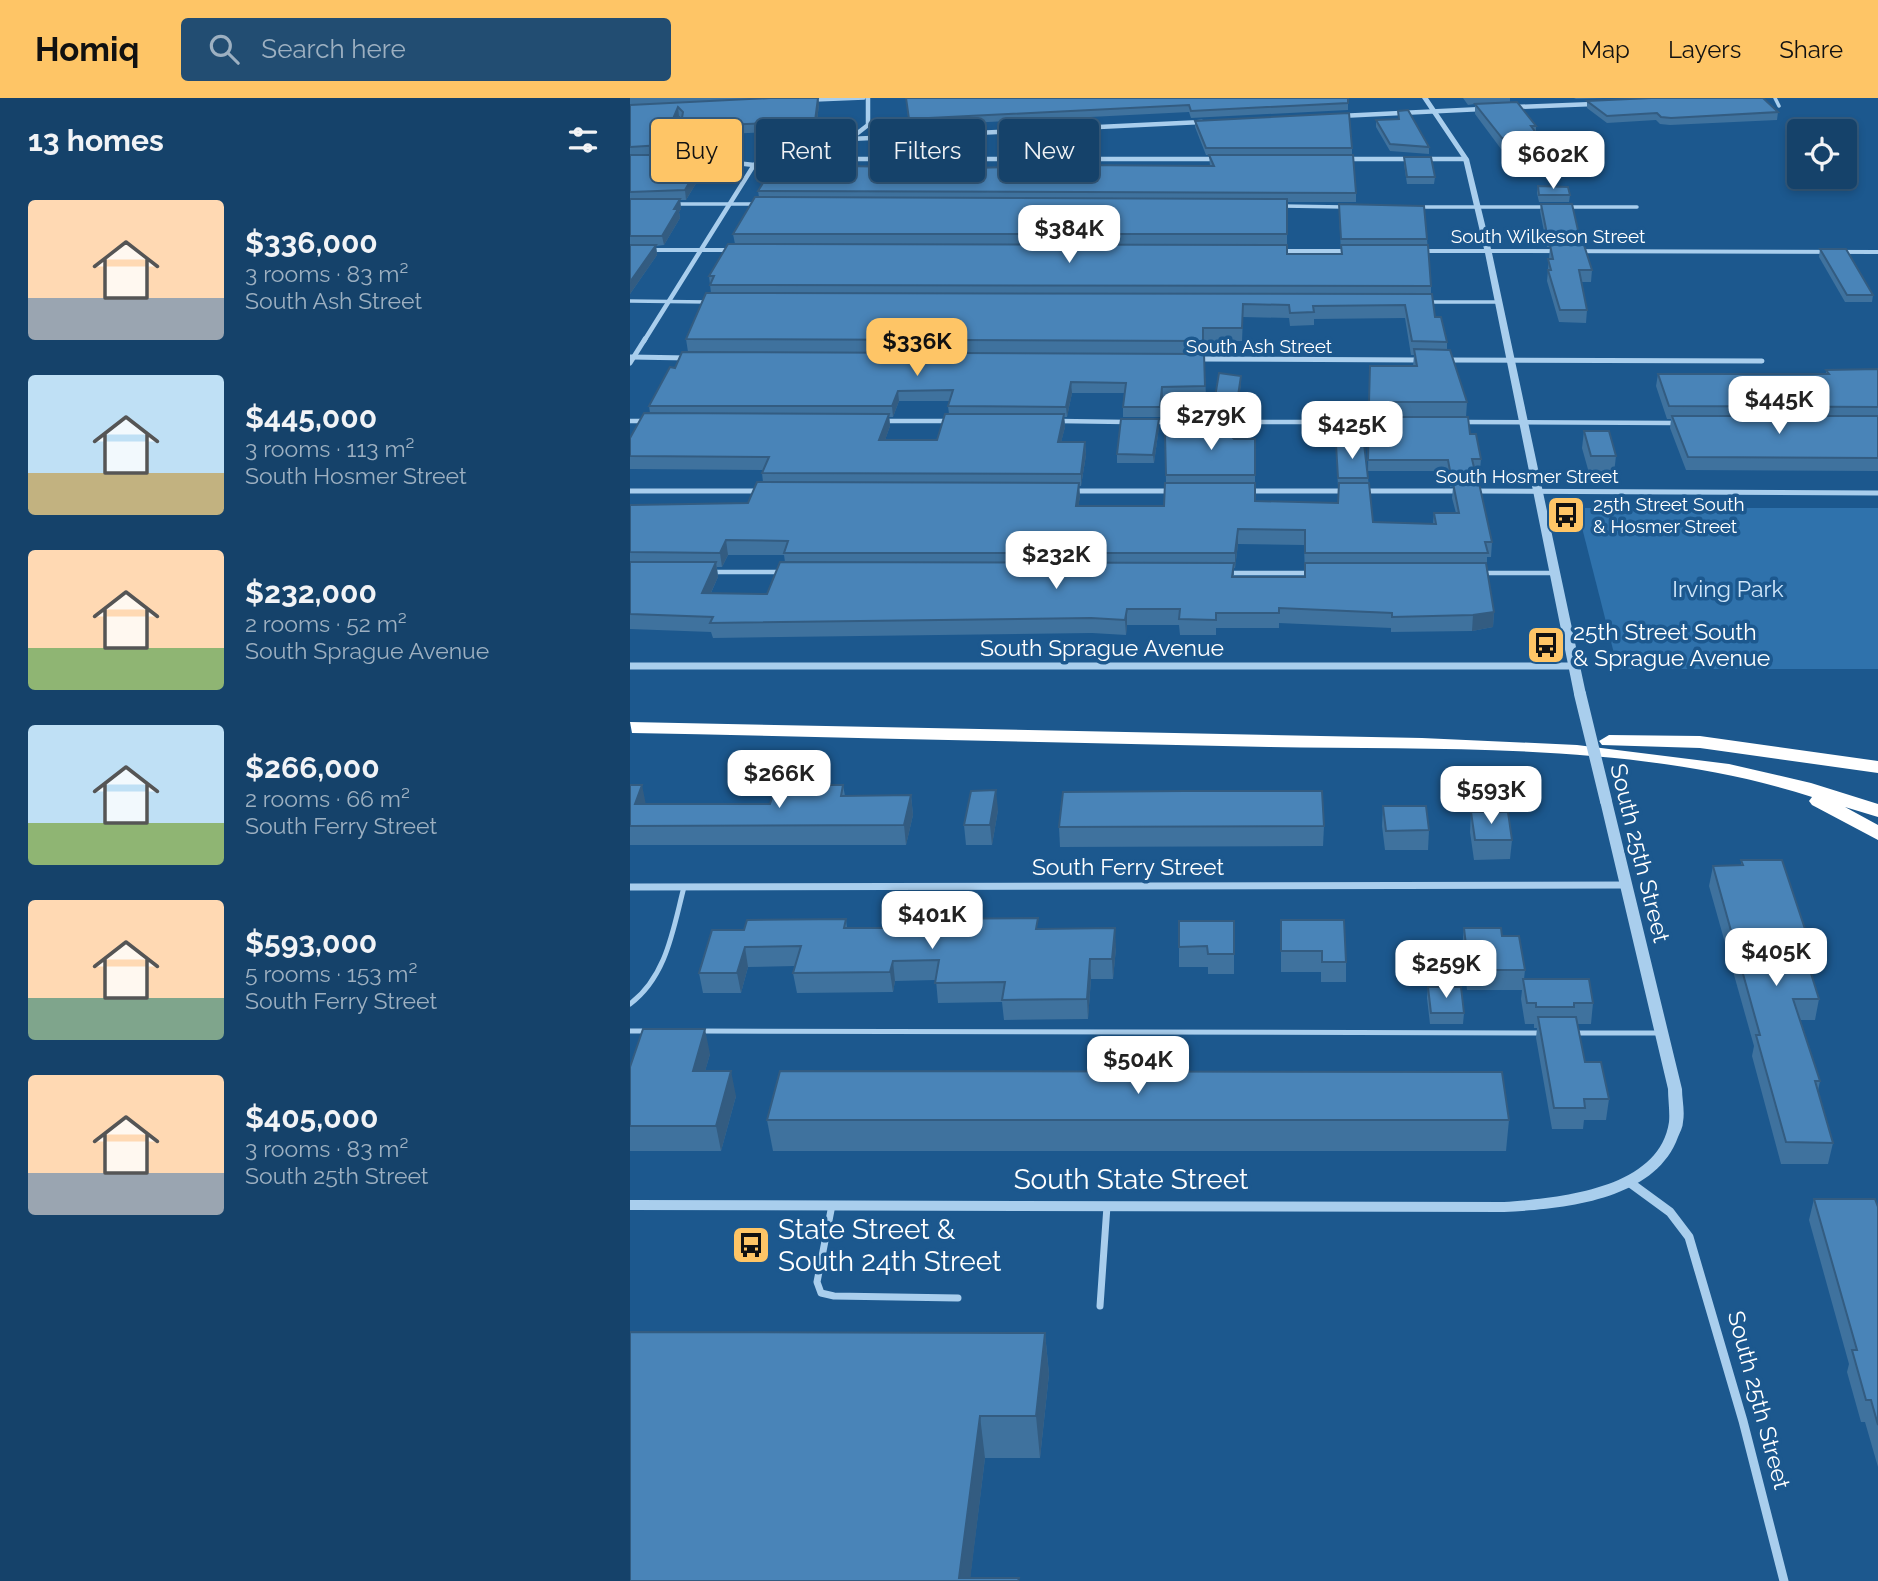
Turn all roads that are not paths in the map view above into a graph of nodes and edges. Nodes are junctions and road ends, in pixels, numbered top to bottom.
1 (866, 98) edge
2 (1425, 98) edge
3 (1775, 98) edge
4 (806, 101) edge
5 (1596, 103) edge
6 (1779, 106) dead end
7 (1502, 108) edge
8 (1488, 109) edge
9 (1434, 111) junction
10 (1337, 116) edge
11 (1212, 122) edge
12 (856, 134) edge
13 (856, 139) edge
14 (856, 159) edge
15 (1224, 159) edge
16 (1332, 159) edge
17 (1466, 159) junction
18 (742, 162) edge
19 (754, 165) joint
20 (667, 204) edge
21 (728, 204) junction
22 (756, 204) edge
23 (1271, 206) edge
24 (1354, 207) edge
25 (1410, 207) edge
26 (1479, 207) junction
27 (1637, 207) dead end
28 (630, 250) edge
29 (698, 250) junction
30 (753, 250) edge
31 (1261, 251) edge
32 (1371, 251) edge
33 (1410, 251) edge
34 (1489, 251) junction
35 (1878, 252) edge
36 (630, 302) edge
37 (667, 302) junction
38 (709, 302) edge
39 (1417, 302) edge
40 (1500, 302) junction
41 (632, 358) edge
42 (703, 358) edge
43 (1191, 359) edge
44 (1427, 360) edge
45 (1441, 360) edge
46 (1511, 360) junction
47 (1762, 361) dead end
48 (630, 363) edge
49 (630, 421) edge
50 (658, 421) edge
51 (881, 421) edge
52 (951, 421) edge
53 (1049, 421) edge
54 (1132, 422) edge
55 (1146, 422) edge
56 (1384, 422) edge
57 (1453, 422) edge
58 (1523, 422) junction
59 (1687, 423) edge
60 (630, 491) edge
61 (769, 491) edge
62 (1062, 491) edge
63 (1174, 491) edge
64 (1243, 491) edge
65 (1537, 491) junction
66 (1878, 493) edge
67 (700, 572) edge
68 (783, 572) edge
69 (1216, 573) edge
70 (1314, 573) edge
71 (1481, 573) edge
72 (1556, 573) junction
73 (630, 666) edge
74 (1575, 666) junction
75 (632, 727) edge
76 (1506, 747) junction
77 (1715, 765) junction
78 (1878, 767) edge
79 (1606, 801) joint
80 (1878, 810) edge
81 (1878, 834) edge
82 (1626, 886) junction
83 (630, 887) edge
84 (684, 887) junction
85 (630, 1004) edge
86 (630, 1031) edge
87 (657, 1031) edge
88 (684, 1031) edge
89 (1553, 1033) edge
90 (1567, 1033) edge
91 (1662, 1033) junction
92 (1629, 1182) junction
93 (630, 1205) edge
94 (832, 1205) junction
95 (1107, 1206) junction
96 (958, 1298) dead end
97 (1100, 1306) dead end
98 (1784, 1581) edge

1 - 4 lane
1 - 12 street
2 - 9 street, South 25th Street
3 - 6 lane
5 - 7 street
8 - 9 street
9 - 10 street
9 - 17 street, South 25th Street
11 - 13 street
14 - 15 street
16 - 17 street
17 - 26 street, South 25th Street
18 - 19 street
19 - 21 street
20 - 21 lane
21 - 22 lane
21 - 29 street
23 - 24 lane
25 - 26 lane
26 - 27 lane
26 - 34 street, South 25th Street
28 - 29 street
29 - 30 street
29 - 37 street
31 - 32 street
33 - 34 street, South Wilkeson Street
34 - 35 street, South Wilkeson Street
34 - 40 street, South 25th Street
36 - 37 lane
37 - 38 lane
37 - 41 street
39 - 40 lane
40 - 46 street, South 25th Street
41 - 42 street
41 - 48 street
43 - 44 street, South Ash Street
45 - 46 street
46 - 47 street
46 - 58 street, South 25th Street
49 - 50 lane
51 - 52 lane
53 - 54 lane
55 - 56 lane
57 - 58 lane
58 - 59 lane
58 - 65 street, South 25th Street
60 - 61 street
62 - 63 street
64 - 65 street, South Hosmer Street
65 - 66 street, South Hosmer Street
65 - 72 street, South 25th Street
67 - 68 lane
69 - 70 lane
71 - 72 lane
72 - 74 street, South 25th Street
73 - 74 street, South Sprague Avenue
74 - 79 street, South 25th Street, bridge
75 - 76 highway
76 - 77 highway
76 - 78 highway
77 - 80 highway
77 - 81 highway
79 - 82 street, South 25th Street
82 - 84 street, South Ferry Street
82 - 91 street, South 25th Street
83 - 84 street, South Ferry Street
84 - 85 lane
86 - 87 lane
88 - 89 lane
90 - 91 lane
91 - 92 street, South 25th Street
92 - 95 street, South State Street
92 - 98 street, South 25th Street
93 - 94 street, South State Street
94 - 95 street, South State Street
94 - 96 lane
95 - 97 lane

